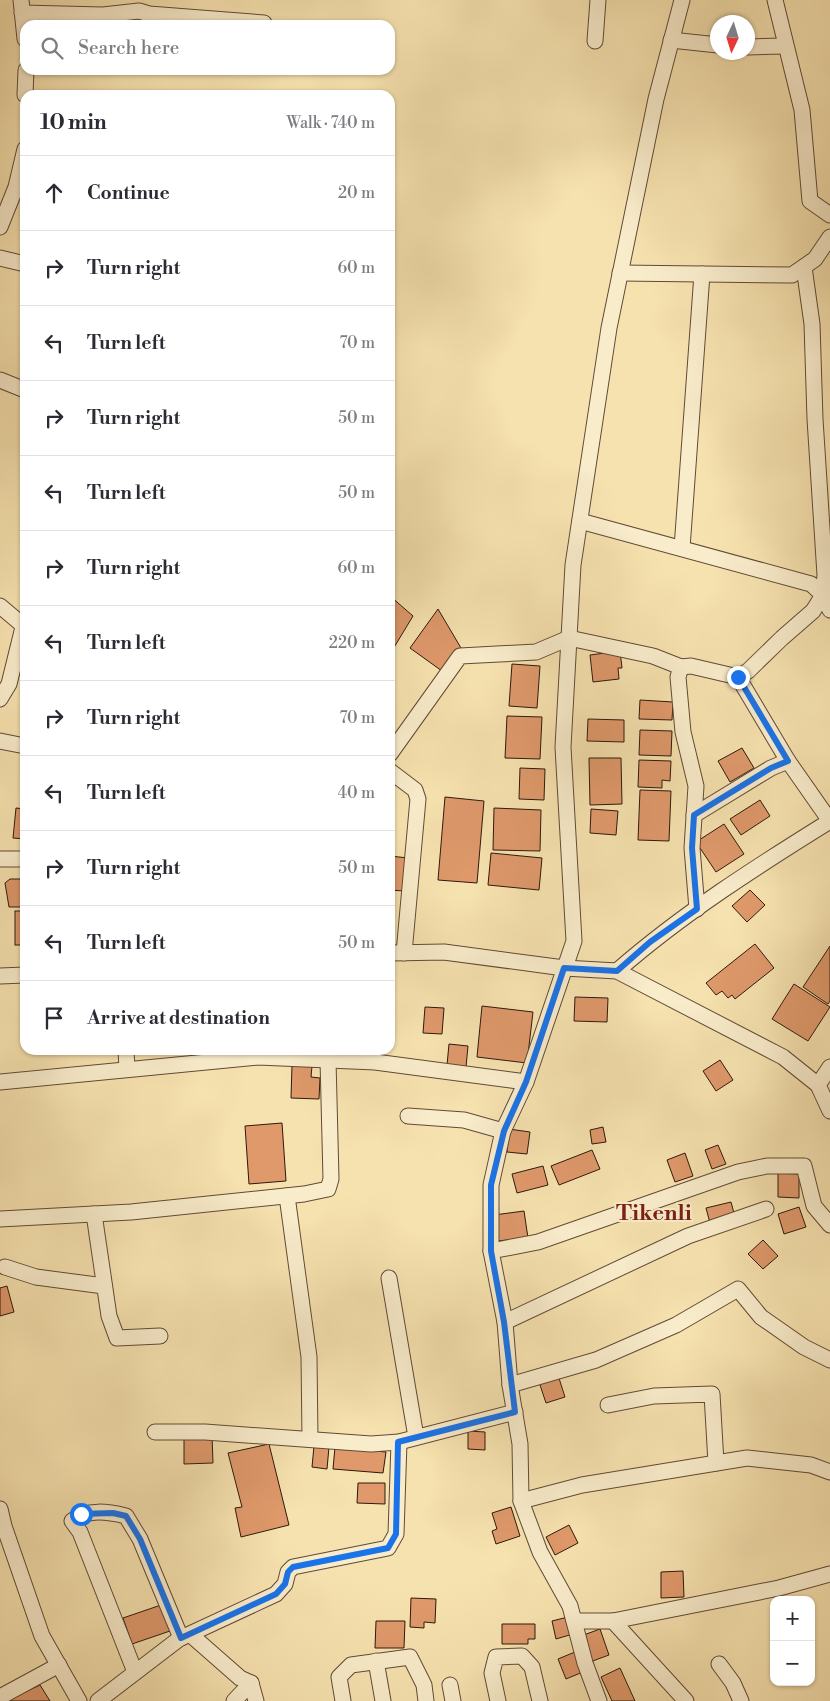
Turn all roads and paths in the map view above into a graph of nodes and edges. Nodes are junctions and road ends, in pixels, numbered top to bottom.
1 (598, 0) edge
2 (682, 0) edge
3 (774, 0) edge
4 (139, 5) edge
5 (22, 6) edge
6 (23, 20) edge
7 (226, 20) edge
8 (671, 40) junction
9 (595, 41) dead end
10 (710, 44) edge
11 (785, 46) junction
12 (755, 47) edge
13 (26, 75) edge
14 (25, 90) edge
15 (20, 170) edge
16 (830, 215) edge
17 (0, 227) edge
18 (830, 237) edge
19 (0, 258) edge
20 (20, 263) edge
21 (804, 267) junction
22 (620, 273) junction
23 (702, 274) junction
24 (0, 380) edge
25 (20, 388) edge
26 (580, 521) junction
27 (682, 548) junction
28 (823, 595) junction
29 (0, 606) edge
30 (830, 610) edge
31 (20, 621) edge
32 (569, 639) junction
33 (20, 640) edge
34 (681, 667) junction
35 (738, 677) junction
36 (0, 699) edge
37 (0, 741) edge
38 (20, 745) edge
39 (395, 747) edge
40 (788, 761) junction
41 (395, 775) edge
42 (694, 815) junction
43 (830, 821) edge
44 (0, 859) edge
45 (20, 859) edge
46 (697, 909) junction
47 (397, 953) edge
48 (564, 968) junction
49 (617, 971) junction
50 (20, 975) edge
51 (0, 976) edge
52 (126, 1055) edge
53 (328, 1060) junction
54 (830, 1066) edge
55 (127, 1068) junction
56 (0, 1082) edge
57 (526, 1082) junction
58 (818, 1085) junction
59 (830, 1111) edge
60 (408, 1116) dead end
61 (504, 1131) junction
62 (287, 1196) junction
63 (766, 1209) dead end
64 (94, 1214) junction
65 (0, 1219) edge
66 (830, 1225) edge
67 (491, 1251) junction
68 (5, 1266) dead end
69 (389, 1278) dead end
70 (104, 1286) junction
71 (504, 1322) junction
72 (160, 1336) dead end
73 (830, 1360) edge
74 (510, 1385) junction
75 (608, 1405) dead end
76 (515, 1412) junction
77 (155, 1432) dead end
78 (416, 1437) junction
79 (310, 1439) junction
80 (398, 1442) junction
81 (716, 1463) junction
82 (830, 1472) edge
83 (521, 1501) junction
84 (0, 1508) edge
85 (2, 1526) edge
86 (830, 1574) edge
87 (574, 1621) junction
88 (612, 1621) junction
89 (186, 1637) junction
90 (376, 1661) junction
91 (719, 1664) dead end
92 (59, 1666) junction
93 (135, 1672) junction
94 (251, 1683) junction
95 (450, 1685) dead end
96 (0, 1697) edge
97 (79, 1701) edge
98 (98, 1701) edge
99 (234, 1701) edge
100 (256, 1701) edge
101 (343, 1701) edge
102 (383, 1701) edge
103 (426, 1701) edge
104 (453, 1701) edge
105 (498, 1701) edge
106 (540, 1701) edge
107 (599, 1701) edge
108 (686, 1701) edge
109 (741, 1701) edge

1 - 9 street
2 - 8 street
3 - 11 street
4 - 5 street
4 - 7 street
5 - 6 street
8 - 10 street
8 - 22 street
11 - 12 street
11 - 16 street
13 - 14 street
15 - 17 street
18 - 21 street
19 - 20 street
21 - 23 street
21 - 28 street
22 - 23 street
22 - 26 street
23 - 27 street
24 - 25 street
26 - 27 street
26 - 32 street
27 - 28 street
28 - 30 street
28 - 35 street
29 - 31 street
32 - 34 street
32 - 39 street
32 - 48 street
33 - 36 street
34 - 35 street
34 - 42 street
35 - 40 street
37 - 38 street
40 - 42 street
40 - 43 street
41 - 47 street
42 - 46 street
43 - 46 street
44 - 45 street
46 - 49 street
47 - 48 street
48 - 49 street
48 - 57 street
49 - 58 street
50 - 51 street
52 - 55 street
53 - 55 street
53 - 57 street
53 - 62 street
54 - 58 street
55 - 56 street
57 - 61 street
58 - 59 street
60 - 61 street
61 - 67 street
62 - 64 street
62 - 79 street
63 - 71 street
64 - 65 street
64 - 70 street
66 - 67 street
67 - 71 street
68 - 70 street
69 - 78 street
70 - 72 street
71 - 74 street
73 - 74 street
74 - 76 street
75 - 81 street
76 - 78 street
76 - 83 street
77 - 79 street
78 - 80 street
79 - 80 street
80 - 89 street
81 - 82 street
81 - 83 street
83 - 87 street
84 - 85 street
85 - 92 street
86 - 88 street
87 - 88 street
87 - 107 street
88 - 108 street
89 - 93 street
89 - 93 street
89 - 94 street
90 - 101 street
90 - 102 street
90 - 103 street
91 - 109 street
92 - 96 street
92 - 97 street
93 - 98 street
94 - 99 street
94 - 100 street
95 - 104 street
105 - 106 street

